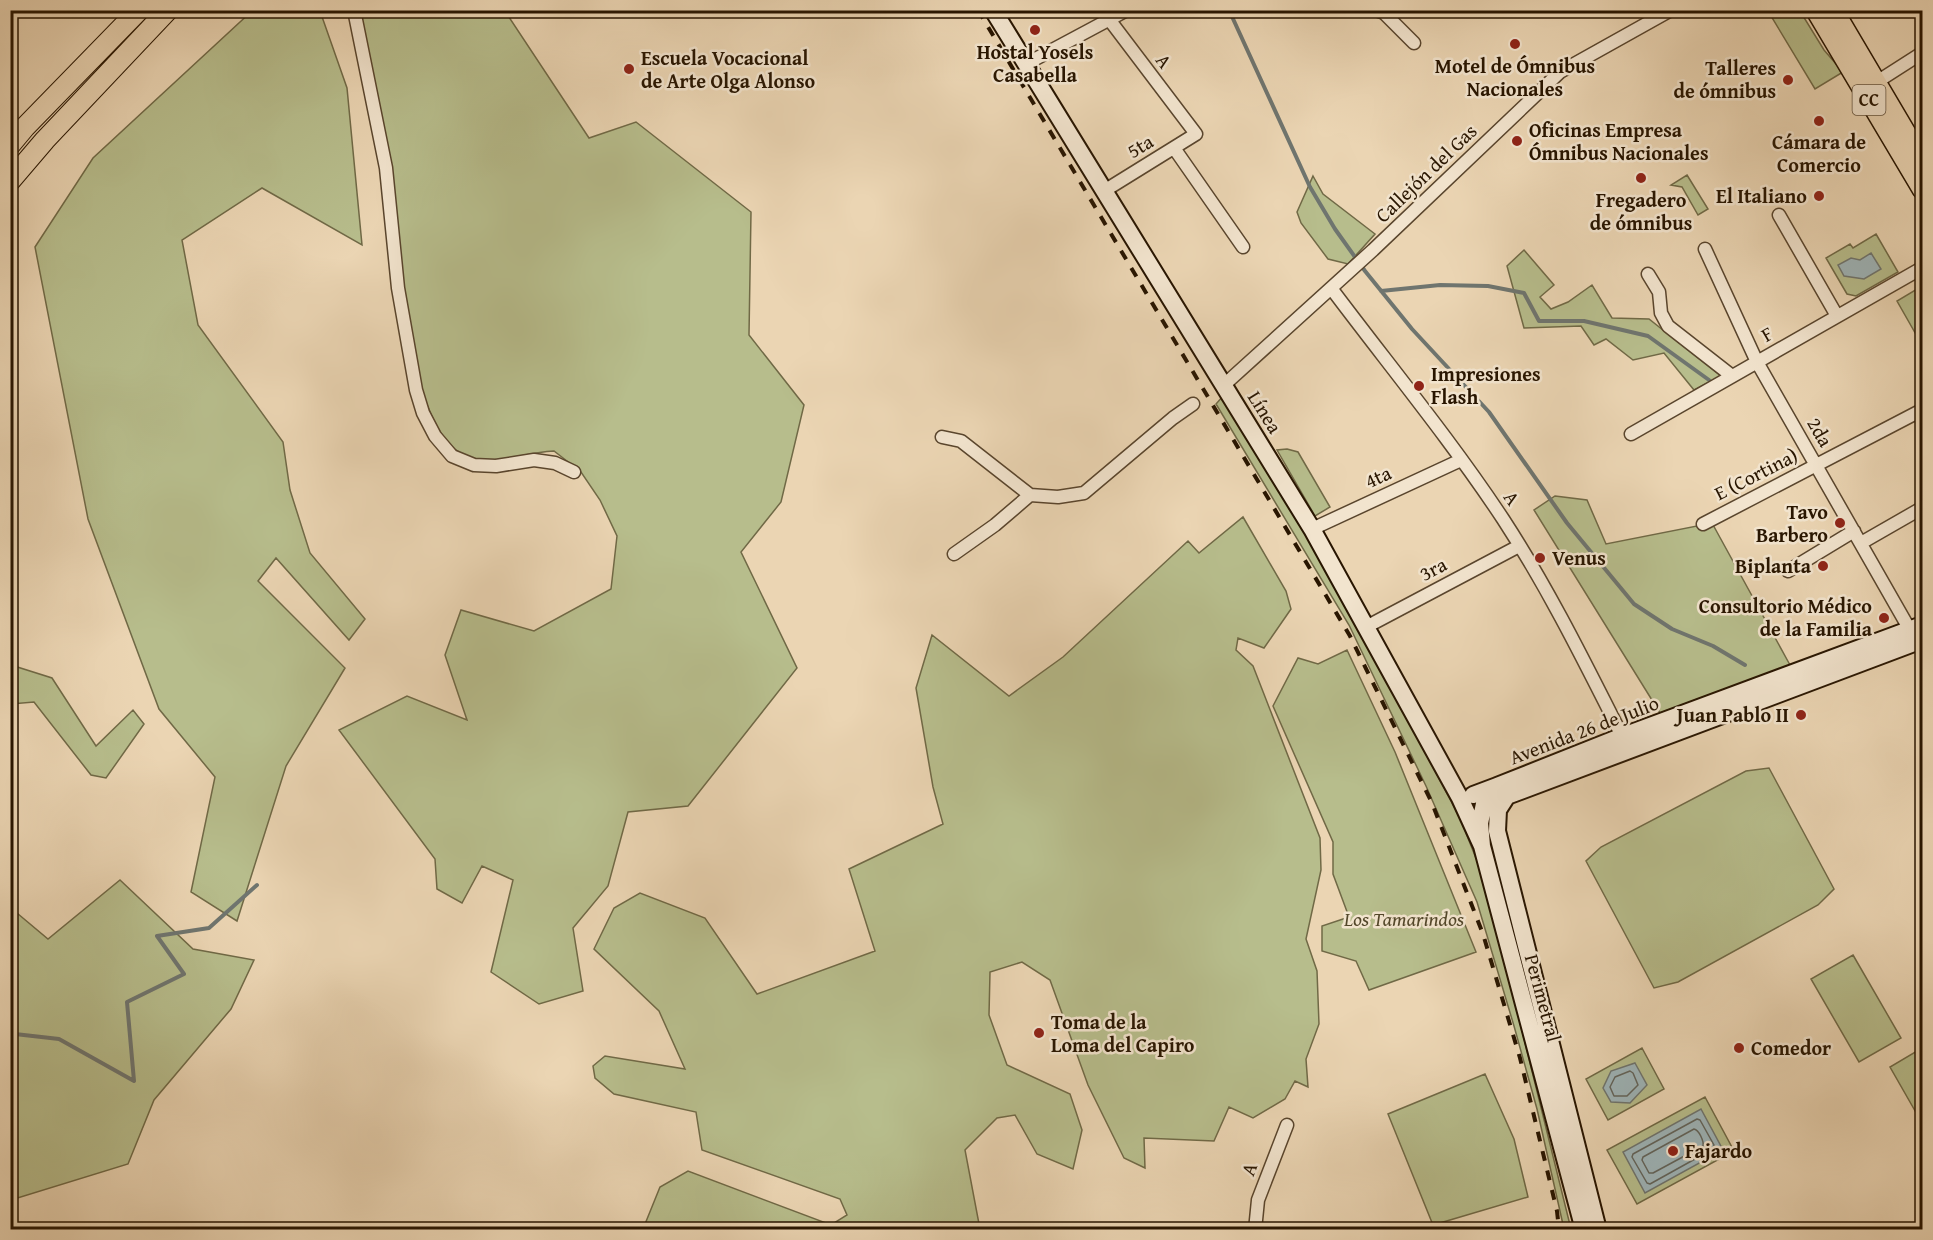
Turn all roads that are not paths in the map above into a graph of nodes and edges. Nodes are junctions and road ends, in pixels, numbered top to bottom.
1 (139, 10) edge
2 (168, 10) edge
3 (354, 10) edge
4 (993, 10) edge
5 (1127, 10) edge
6 (1671, 10) edge
7 (1815, 10) edge
8 (1834, 10) edge
9 (1382, 11) edge
10 (1106, 16) edge
11 (1414, 43) dead end
12 (1923, 53) edge
13 (1026, 64) junction
14 (1870, 87) junction
15 (1196, 134) joint
16 (10, 145) edge
17 (1174, 148) junction
18 (1923, 159) edge
19 (10, 181) edge
20 (1923, 190) edge
21 (1104, 191) junction
22 (1779, 215) dead end
23 (1243, 247) dead end
24 (1705, 249) dead end
25 (1923, 268) edge
26 (1648, 274) dead end
27 (1330, 288) junction
28 (1837, 316) junction
29 (1757, 362) junction
30 (1732, 376) junction
31 (1224, 385) junction
32 (1193, 404) dead end
33 (1923, 410) edge
34 (1631, 434) dead end
35 (942, 437) dead end
36 (1461, 460) junction
37 (1816, 465) junction
38 (574, 472) dead end
39 (1030, 495) junction
40 (1923, 508) edge
41 (1703, 524) dead end
42 (1312, 529) junction
43 (1854, 531) junction
44 (1861, 543) junction
45 (1519, 546) junction
46 (954, 554) dead end
47 (1788, 570) dead end
48 (1366, 627) junction
49 (1918, 632) edge
50 (1626, 743) junction
51 (1486, 798) junction
52 (1482, 846) junction
53 (1287, 1125) dead end
54 (1255, 1230) edge
55 (1584, 1230) edge
56 (1598, 1230) edge

1 - 16 highway
2 - 19 highway
3 - 38 street
4 - 13 main road, Línea
5 - 10 street
6 - 27 street, Callejón del Gas
7 - 14 main road, CC
8 - 14 main road, CC
9 - 11 street
10 - 13 street
10 - 15 street, A
12 - 14 street
13 - 21 main road, Línea
14 - 18 main road, CC
14 - 20 main road, CC
15 - 17 street, 5ta
17 - 21 street, 5ta
17 - 23 street
21 - 31 main road, Línea
22 - 28 street
24 - 29 street, 2da
25 - 28 street, F
26 - 30 street
27 - 31 street, Callejón del Gas
27 - 36 street, A
28 - 29 street, F
29 - 30 street, F
29 - 37 street, 2da
30 - 34 street, F
31 - 42 main road, Línea
32 - 39 street
33 - 37 street, E (Cortina)
35 - 39 street
36 - 42 street, 4ta
36 - 45 street, A
37 - 41 street, E (Cortina)
37 - 43 street, 2da
39 - 46 street
40 - 44 street
42 - 48 main road, Línea
43 - 44 street, 2da
43 - 47 street
44 - 49 street, 2da
45 - 48 street, 3ra
45 - 50 street, A
48 - 51 main road, Línea
49 - 50 main road, Avenida 26 de Julio
50 - 51 main road, Avenida 26 de Julio
51 - 52 main road, Línea
51 - 52 main road, Perimetral
51 - 56 main road, Perimetral
52 - 55 main road, Perimetral
53 - 54 street, A

